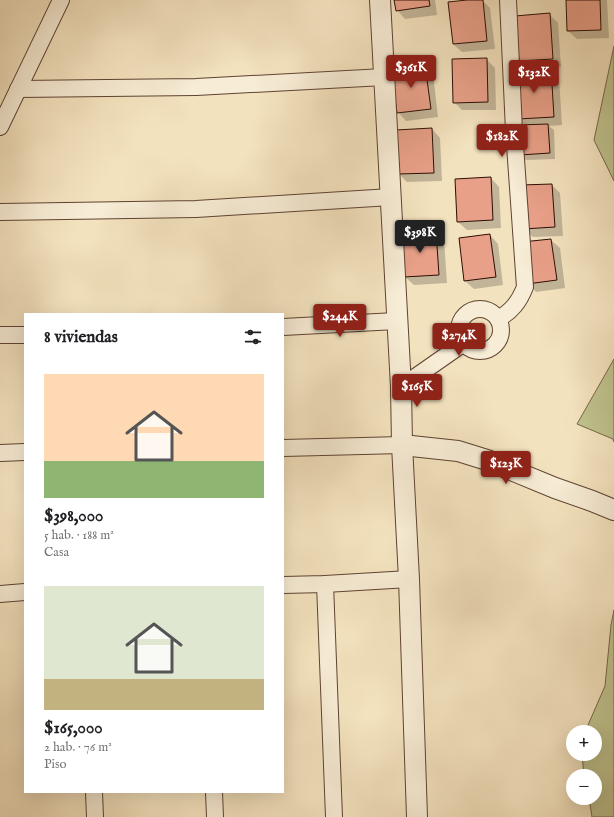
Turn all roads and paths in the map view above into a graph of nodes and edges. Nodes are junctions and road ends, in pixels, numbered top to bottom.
1 (61, 0) edge
2 (380, 0) edge
3 (508, 0) edge
4 (384, 77) junction
5 (18, 90) junction
6 (0, 127) edge
7 (391, 197) junction
8 (0, 212) edge
9 (498, 319) junction
10 (396, 321) junction
11 (284, 327) edge
12 (0, 335) edge
13 (24, 335) edge
14 (464, 343) junction
15 (401, 387) junction
16 (402, 445) junction
17 (284, 448) edge
18 (0, 452) edge
19 (24, 452) edge
20 (614, 510) edge
21 (409, 578) junction
22 (325, 584) junction
23 (284, 585) edge
24 (24, 592) edge
25 (0, 594) edge
26 (94, 793) edge
27 (214, 793) edge
28 (94, 817) edge
29 (215, 817) edge
30 (334, 817) edge
31 (417, 817) edge

1 - 5 street
2 - 4 street
3 - 9 street
4 - 5 street
4 - 7 street
5 - 6 street
7 - 8 street
7 - 10 street
9 - 14 street
9 - 14 street
10 - 11 street
10 - 15 street
12 - 13 street
14 - 15 street
15 - 16 street
16 - 17 street
16 - 20 street
16 - 21 street
18 - 19 street
21 - 22 street
21 - 31 street
22 - 23 street
22 - 30 street
24 - 25 street
26 - 28 street
27 - 29 street

